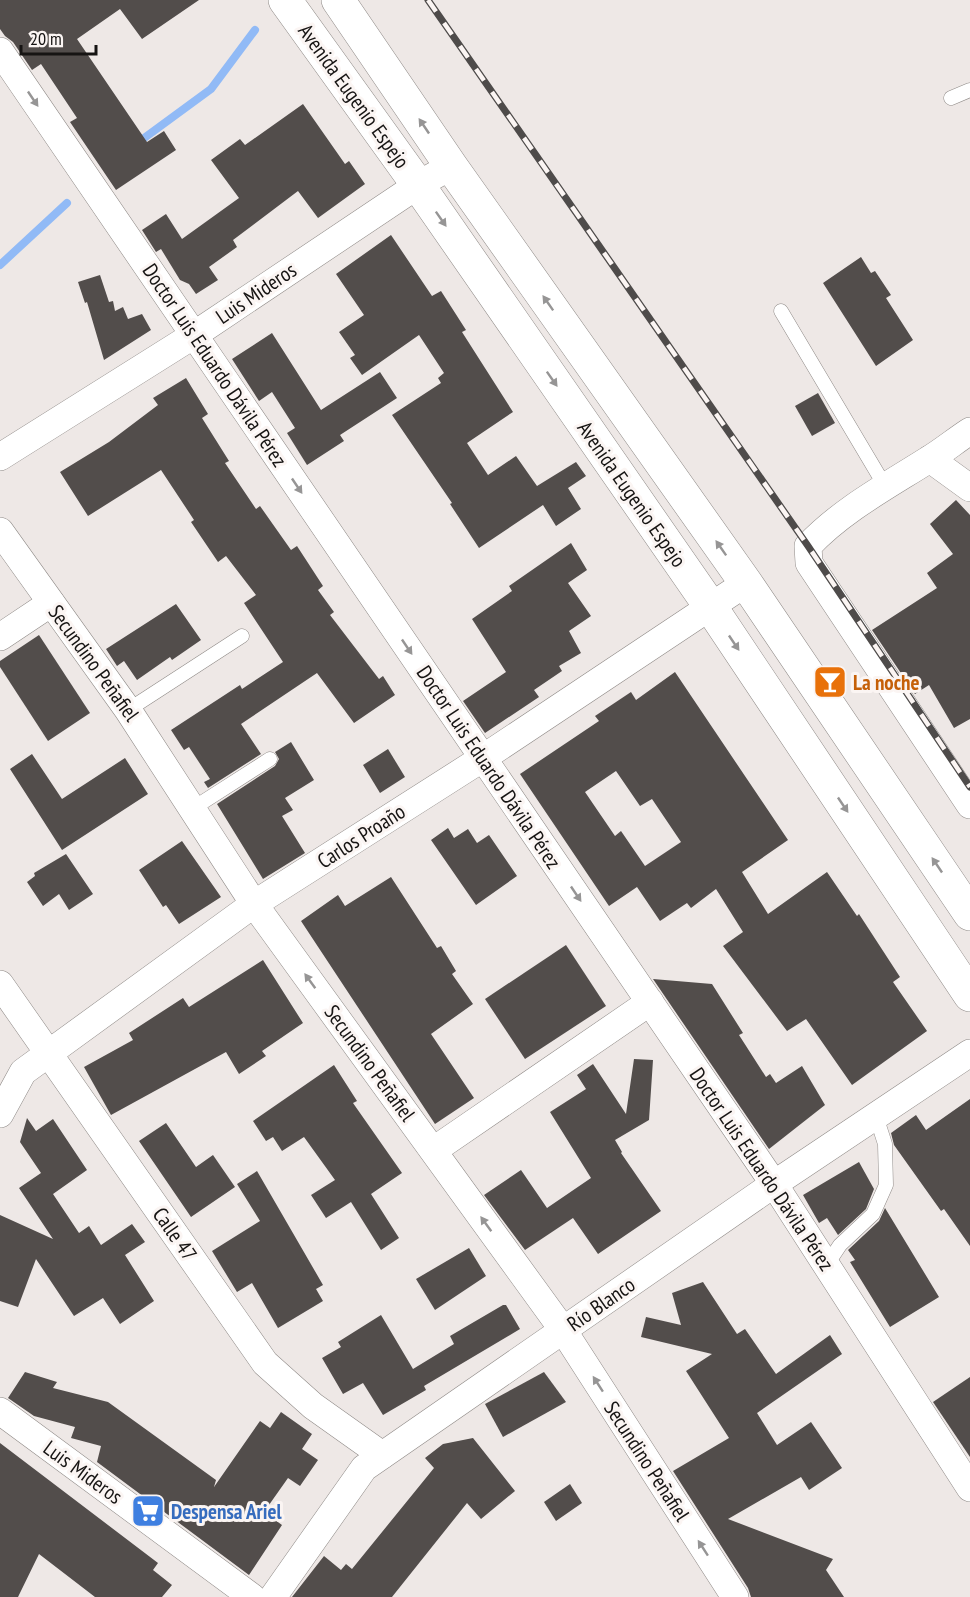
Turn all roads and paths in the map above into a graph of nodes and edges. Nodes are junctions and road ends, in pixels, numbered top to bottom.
1 (285, 0) edge
2 (338, 0) edge
3 (0, 51) edge
4 (970, 90) edge
5 (951, 98) dead end
6 (451, 166) junction
7 (418, 185) junction
8 (781, 311) dead end
9 (194, 335) junction
10 (970, 431) edge
11 (0, 457) edge
12 (930, 459) junction
13 (885, 486) junction
14 (970, 488) edge
15 (0, 531) edge
16 (746, 583) junction
17 (51, 603) junction
18 (710, 606) junction
19 (242, 636) dead end
20 (0, 637) edge
21 (128, 710) junction
22 (483, 758) junction
23 (270, 759) dead end
24 (970, 805) edge
25 (192, 809) junction
26 (254, 904) junction
27 (970, 914) edge
28 (0, 984) edge
29 (970, 995) edge
30 (650, 1002) junction
31 (970, 1053) edge
32 (49, 1054) junction
33 (0, 1114) edge
34 (876, 1116) junction
35 (434, 1150) junction
36 (774, 1184) junction
37 (826, 1266) junction
38 (563, 1330) junction
39 (0, 1411) edge
40 (382, 1455) junction
41 (970, 1488) edge
42 (252, 1597) edge
43 (273, 1597) edge
44 (735, 1597) edge

1 - 7 main road, Avenida Eugenio Espejo
6 -> 2 main road, Avenida Eugenio Espejo
3 -> 9 street, Doctor Luis Eduardo Dávila Pérez
4 - 5 lane
6 - 7 street, Luis Mideros
16 -> 6 main road, Avenida Eugenio Espejo
7 - 9 street, Luis Mideros
7 -> 18 main road, Avenida Eugenio Espejo
8 - 13 lane
9 - 11 street, Luis Mideros
9 -> 22 street, Doctor Luis Eduardo Dávila Pérez
10 - 12 street
12 - 13 street
12 - 14 street
13 - 24 street
15 - 17 street, Secundino Peñafiel
16 - 18 street, Carlos Proaño
27 -> 16 main road, Avenida Eugenio Espejo
17 - 20 street
17 - 21 street, Secundino Peñafiel
18 - 22 street, Carlos Proaño
18 -> 29 main road, Avenida Eugenio Espejo
19 - 21 lane
21 - 25 street, Secundino Peñafiel
22 - 26 street, Carlos Proaño
22 -> 30 street, Doctor Luis Eduardo Dávila Pérez
23 - 25 lane
25 - 26 street, Secundino Peñafiel
26 - 32 street, Carlos Proaño
35 -> 26 street, Secundino Peñafiel
28 - 32 street, Calle 47
30 - 35 street
30 - 36 street, Doctor Luis Eduardo Dávila Pérez
31 - 34 street, Río Blanco
32 - 33 street, Carlos Proaño
32 - 40 street, Calle 47
34 - 36 street, Río Blanco
34 - 37 lane
38 -> 35 street, Secundino Peñafiel
36 - 37 street, Doctor Luis Eduardo Dávila Pérez
36 - 38 street, Río Blanco
37 - 41 street, Doctor Luis Eduardo Dávila Pérez
38 - 40 street, Río Blanco
44 -> 38 street, Secundino Peñafiel
39 - 42 street, Luis Mideros
40 - 43 street, Río Blanco

